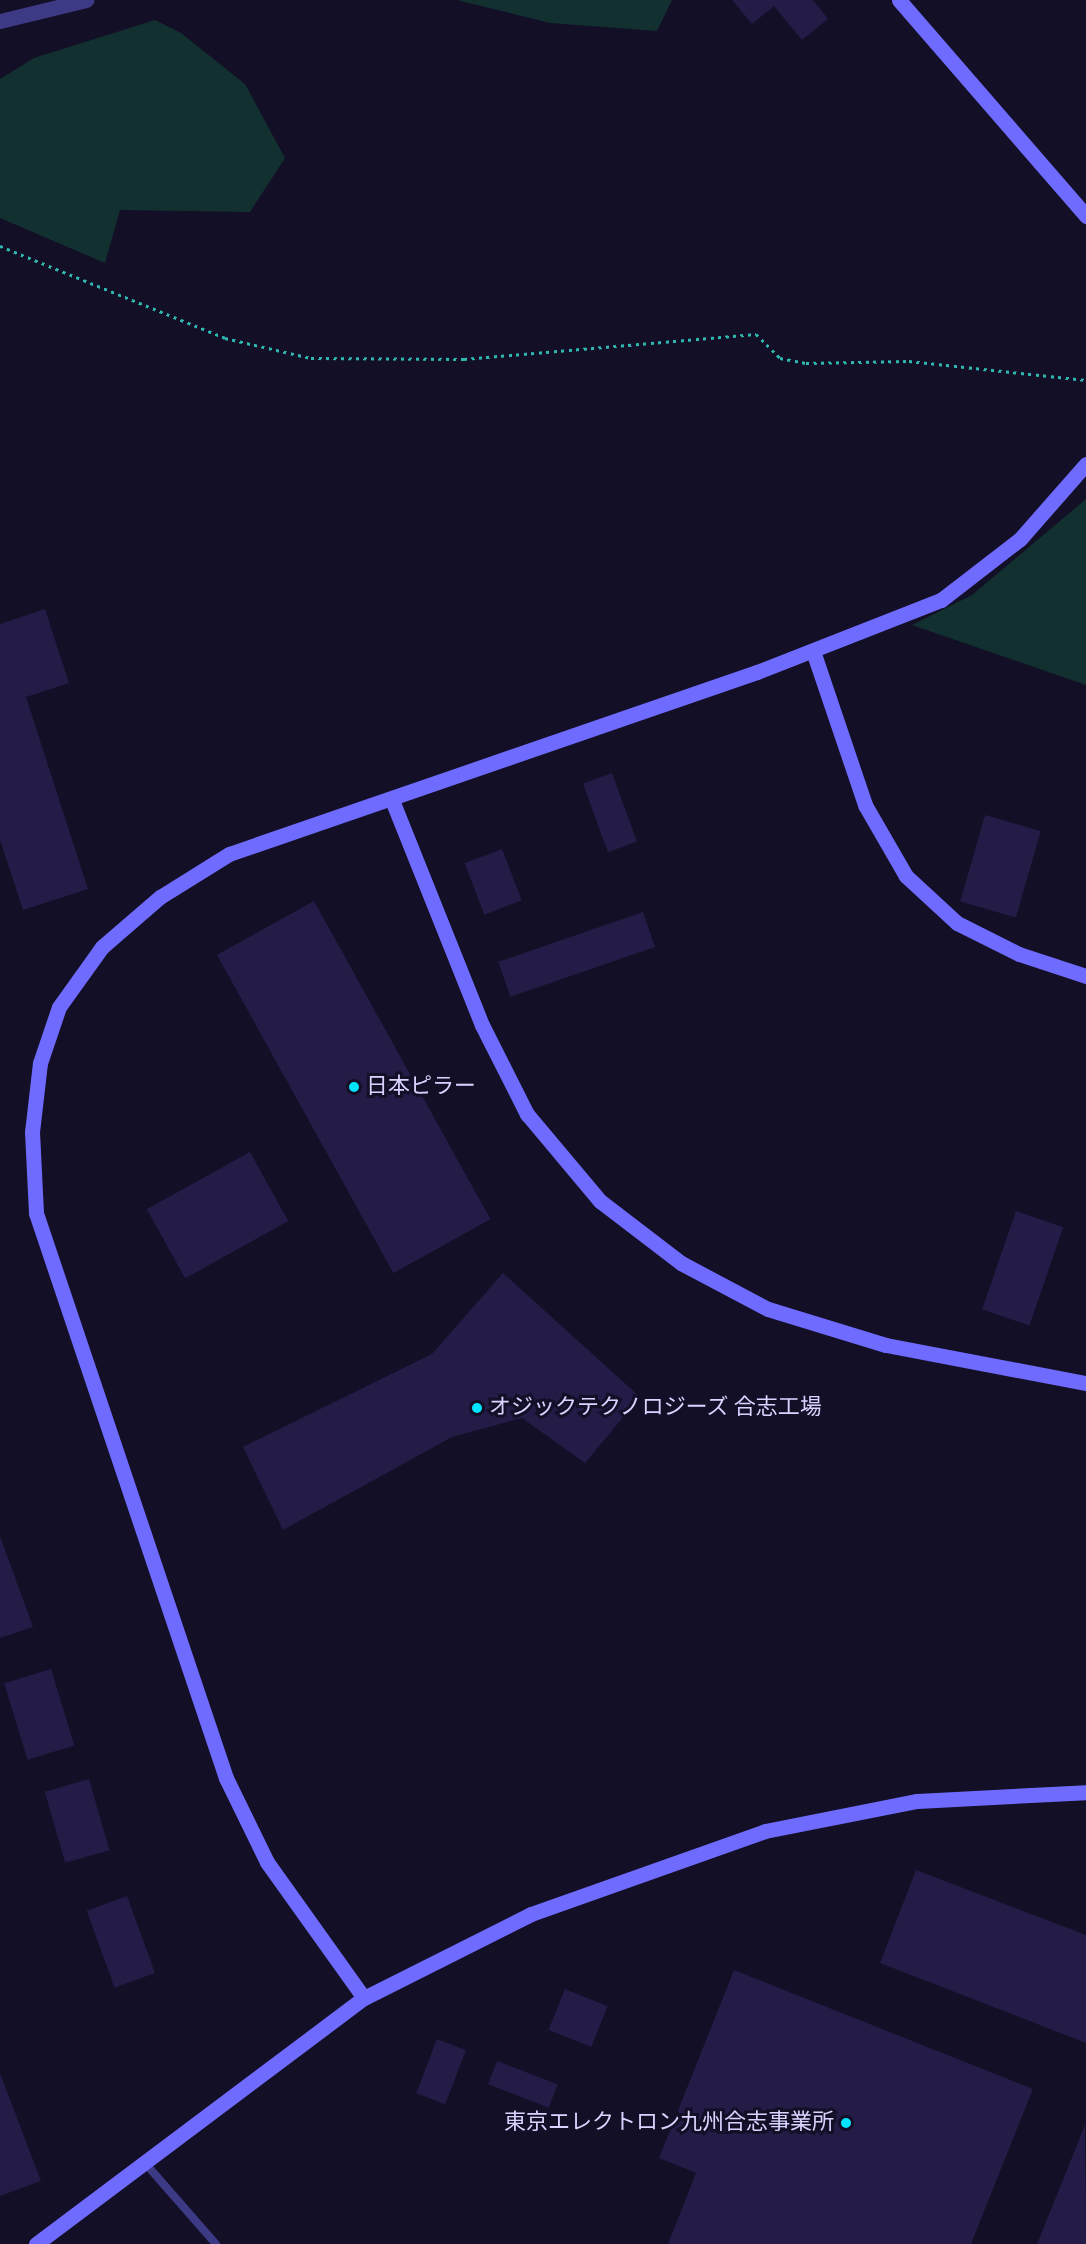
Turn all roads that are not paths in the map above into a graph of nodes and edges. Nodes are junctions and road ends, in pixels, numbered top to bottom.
1 (86, 0) edge
2 (908, 3) edge
3 (0, 21) edge
4 (1086, 216) edge
5 (1086, 464) edge
6 (813, 651) junction
7 (392, 800) junction
8 (1086, 976) edge
9 (1086, 1383) edge
10 (1086, 1792) edge
11 (364, 1998) junction
12 (145, 2163) junction
13 (36, 2244) edge
14 (216, 2244) edge

1 - 3 street
2 - 4 street
5 - 6 street
6 - 7 street
6 - 8 street
7 - 9 street
7 - 11 street
10 - 11 street
11 - 12 street
12 - 13 street
12 - 14 lane

